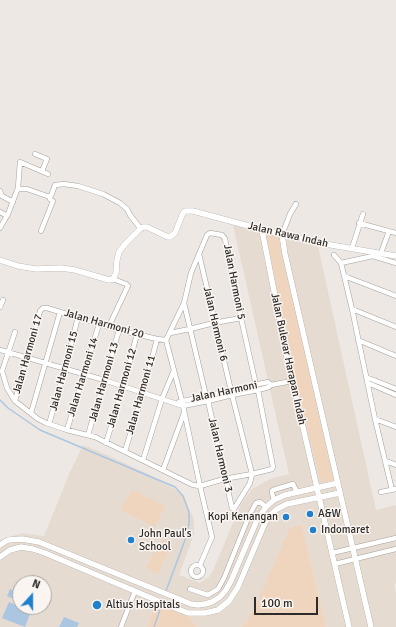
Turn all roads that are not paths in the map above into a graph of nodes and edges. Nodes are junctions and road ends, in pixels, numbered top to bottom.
1 (35, 154) dead end
2 (42, 171) junction
3 (48, 174) dead end
4 (18, 189) junction
5 (0, 190) edge
6 (49, 196) junction
7 (13, 202) junction
8 (296, 204) dead end
9 (0, 212) edge
10 (363, 214) dead end
11 (8, 216) junction
12 (359, 223) junction
13 (0, 228) edge
14 (141, 229) junction
15 (262, 230) junction
16 (41, 231) dead end
17 (389, 231) junction
18 (396, 233) edge
19 (282, 235) junction
20 (352, 248) junction
21 (381, 253) junction
22 (199, 254) junction
23 (334, 255) dead end
24 (396, 256) edge
25 (0, 260) edge
26 (341, 263) junction
27 (396, 263) edge
28 (344, 276) junction
29 (113, 279) junction
30 (396, 296) edge
31 (3, 300) dead end
32 (184, 303) junction
33 (0, 307) edge
34 (42, 308) joint
35 (352, 309) junction
36 (60, 312) junction
37 (78, 318) junction
38 (241, 318) junction
39 (214, 323) junction
40 (99, 324) junction
41 (109, 326) junction
42 (396, 327) edge
43 (190, 329) junction
44 (119, 330) junction
45 (15, 332) dead end
46 (170, 333) junction
47 (137, 334) junction
48 (157, 339) junction
49 (166, 340) junction
50 (358, 340) junction
51 (0, 350) edge
52 (8, 352) junction
53 (396, 356) edge
54 (27, 358) junction
55 (46, 363) junction
56 (65, 369) junction
57 (174, 370) junction
58 (84, 375) junction
59 (366, 377) junction
60 (104, 380) junction
61 (292, 381) junction
62 (368, 383) junction
63 (123, 387) junction
64 (257, 388) junction
65 (396, 389) edge
66 (231, 392) junction
67 (144, 394) junction
68 (396, 394) edge
69 (162, 399) junction
70 (207, 399) junction
71 (15, 401) junction
72 (182, 403) junction
73 (31, 413) junction
74 (184, 413) junction
75 (375, 419) junction
76 (49, 424) junction
77 (396, 427) edge
78 (67, 430) junction
79 (88, 435) junction
80 (106, 442) junction
81 (125, 451) junction
82 (143, 460) junction
83 (386, 461) junction
84 (396, 465) edge
85 (163, 470) junction
86 (252, 474) junction
87 (224, 479) junction
88 (338, 483) junction
89 (200, 486) junction
90 (317, 488) junction
91 (394, 489) edge
92 (297, 492) junction
93 (381, 492) dead end
94 (340, 493) junction
95 (319, 497) junction
96 (274, 500) junction
97 (266, 507) junction
98 (249, 516) junction
99 (258, 520) junction
100 (396, 538) edge
101 (0, 545) edge
102 (52, 547) junction
103 (353, 549) junction
104 (396, 549) edge
105 (332, 553) junction
106 (48, 554) junction
107 (0, 557) edge
108 (356, 559) junction
109 (335, 564) junction
110 (200, 565) dead end
111 (113, 572) junction
112 (224, 578) junction
113 (110, 580) junction
114 (231, 581) junction
115 (190, 589) dead end
116 (136, 591) junction
117 (210, 594) junction
118 (212, 602) junction
119 (120, 627) edge
120 (349, 627) edge
121 (371, 627) edge

1 - 2 street
2 - 3 street
2 - 4 street
4 - 6 street
4 - 7 street
5 - 7 street
6 - 14 street
6 - 16 street
7 - 11 street
8 - 19 street
9 - 11 street
10 - 12 street
11 - 13 street
12 - 17 street
12 - 20 street
14 - 15 street, Jalan Rawa Indah
14 - 29 street
15 - 19 street, Jalan Rawa Indah
15 - 61 street, Jalan Bulevar Harapan Indah
17 - 18 street
17 - 21 street
19 - 20 street, Jalan Rawa Indah
19 - 88 street, Jalan Bulevar Harapan Indah
20 - 21 street, Jalan Rawa Indah
21 - 24 street, Jalan Rawa Indah
22 - 32 street, Jalan Harmoni 5
22 - 38 street, Jalan Harmoni 5
22 - 39 street, Jalan Harmoni 6
23 - 26 street
25 - 29 street
26 - 27 street
26 - 28 street
28 - 30 street
28 - 35 street
29 - 41 street
31 - 33 street
32 - 43 street, Jalan Harmoni 3
32 - 46 street, Jalan Harmoni 5
34 - 36 street, Jalan Harmoni 20
34 - 54 street, Jalan Harmoni 17
35 - 42 street
35 - 50 street
36 - 37 street, Jalan Harmoni 20
36 - 55 street
37 - 40 street, Jalan Harmoni 20
37 - 56 street, Jalan Harmoni 15
38 - 39 street
38 - 64 street, Jalan Harmoni 5
39 - 43 street
39 - 66 street, Jalan Harmoni 6
40 - 41 street, Jalan Harmoni 20
40 - 58 street, Jalan Harmoni 14
41 - 44 street, Jalan Harmoni 20
43 - 46 street
43 - 70 street, Jalan Harmoni 3
44 - 47 street, Jalan Harmoni 20
44 - 60 street, Jalan Harmoni 13
45 - 52 street
46 - 49 street, Jalan Harmoni 5
47 - 48 street, Jalan Harmoni 20
47 - 63 street, Jalan Harmoni 12
48 - 49 street, Jalan Harmoni 20
48 - 67 street, Jalan Harmoni 11
49 - 57 street
50 - 53 street
50 - 59 street
51 - 52 street
52 - 54 street
52 - 71 street
54 - 55 street
54 - 71 street, Jalan Harmoni 17
55 - 56 street
55 - 73 street
56 - 58 street
56 - 76 street, Jalan Harmoni 15
57 - 69 street
57 - 72 street
58 - 60 street
58 - 78 street, Jalan Harmoni 14
59 - 62 street
59 - 65 street
60 - 63 street
60 - 79 street, Jalan Harmoni 13
61 - 64 street, Jalan Harmoni
61 - 90 street, Jalan Bulevar Harapan Indah
62 - 68 street
62 - 75 street
63 - 67 street
63 - 80 street, Jalan Harmoni 12
64 - 66 street, Jalan Harmoni
64 - 86 street, Jalan Harmoni 5
66 - 70 street, Jalan Harmoni
66 - 86 street, Jalan Harmoni 6
67 - 69 street
67 - 81 street, Jalan Harmoni 11
69 - 72 street, Jalan Harmoni
69 - 82 street
70 - 72 street, Jalan Harmoni
70 - 87 street, Jalan Harmoni 3
71 - 73 street
72 - 74 street
73 - 76 street
74 - 85 street
74 - 89 street
75 - 77 street
75 - 83 street
76 - 78 street
78 - 79 street
79 - 80 street
80 - 81 street
81 - 82 street
82 - 85 street
83 - 84 street
83 - 91 street
85 - 89 street
86 - 87 street
86 - 87 street, Jalan Harmoni 3
87 - 89 street
88 - 90 street
88 - 94 street, Jalan Bulevar Harapan Indah
89 - 110 street
90 - 92 street
90 - 95 street, Jalan Bulevar Harapan Indah
91 - 93 street
92 - 96 street
92 - 96 street
94 - 95 street
94 - 103 street, Jalan Bulevar Harapan Indah
95 - 105 street, Jalan Bulevar Harapan Indah
95 - 116 street
96 - 97 street
97 - 98 street
97 - 99 street
98 - 99 street
98 - 112 street
99 - 114 street
100 - 103 street
101 - 102 street
102 - 106 street
102 - 111 street
103 - 105 street
103 - 108 street, Jalan Bulevar Harapan Indah
104 - 108 street
105 - 109 street, Jalan Bulevar Harapan Indah
106 - 107 street
106 - 113 street
108 - 109 street
108 - 121 street, Jalan Bulevar Harapan Indah
109 - 120 street, Jalan Bulevar Harapan Indah
111 - 113 street
111 - 118 street
112 - 114 street
112 - 117 street
113 - 116 street
114 - 118 street
115 - 117 street
116 - 119 street
117 - 118 street

